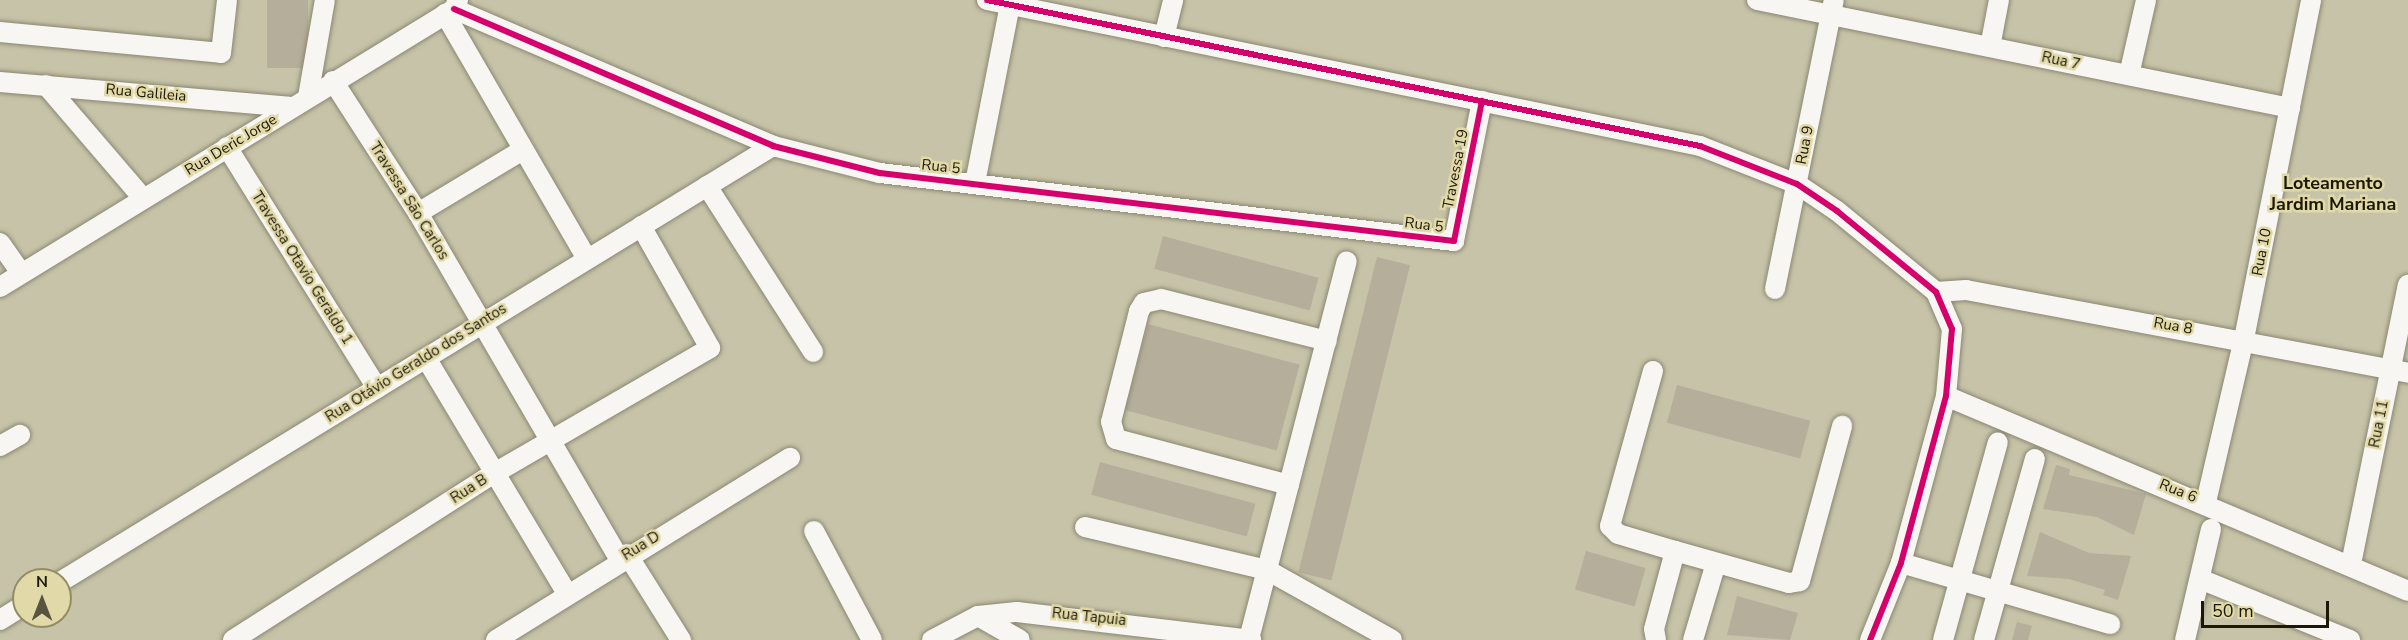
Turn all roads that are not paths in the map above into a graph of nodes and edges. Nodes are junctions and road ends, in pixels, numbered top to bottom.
1 (227, 0) edge
2 (325, 0) edge
3 (987, 0) edge
4 (1173, 0) edge
5 (1757, 0) edge
6 (1999, 0) edge
7 (2146, 0) edge
8 (2312, 0) edge
9 (1010, 5) junction
10 (452, 8) edge
11 (1833, 8) edge
12 (0, 32) edge
13 (1164, 37) junction
14 (1990, 47) junction
15 (2129, 75) junction
16 (333, 81) junction
17 (0, 82) edge
18 (46, 85) junction
19 (1482, 101) junction
20 (300, 102) junction
21 (2290, 108) junction
22 (773, 146) junction
23 (227, 147) junction
24 (523, 150) junction
25 (975, 183) junction
26 (1797, 184) junction
27 (707, 186) junction
28 (143, 198) junction
29 (418, 213) junction
30 (641, 226) junction
31 (1454, 241) joint
32 (0, 243) edge
33 (586, 257) junction
34 (1347, 261) dead end
35 (21, 273) junction
36 (2408, 285) edge
37 (0, 286) edge
38 (1775, 289) dead end
39 (1936, 292) junction
40 (483, 322) junction
41 (2244, 339) junction
42 (1327, 341) junction
43 (813, 352) dead end
44 (426, 358) junction
45 (1653, 371) dead end
46 (2399, 371) edge
47 (377, 388) junction
48 (1946, 396) junction
49 (1842, 426) dead end
50 (20, 435) dead end
51 (552, 441) junction
52 (1998, 442) dead end
53 (0, 446) edge
54 (790, 458) dead end
55 (2035, 459) dead end
56 (493, 474) junction
57 (1289, 485) junction
58 (2206, 502) junction
59 (1085, 527) dead end
60 (2211, 529) dead end
61 (814, 531) dead end
62 (1675, 551) junction
63 (623, 557) junction
64 (1716, 563) junction
65 (1901, 563) junction
66 (2351, 564) junction
67 (1267, 570) junction
68 (72, 575) edge
69 (2200, 579) junction
70 (1960, 581) junction
71 (2408, 591) edge
72 (1998, 592) junction
73 (567, 594) junction
74 (978, 616) junction
75 (2110, 624) dead end
76 (2308, 631) edge
77 (523, 633) edge
78 (1250, 637) edge
79 (233, 640) edge
80 (496, 640) edge
81 (681, 640) edge
82 (872, 640) edge
83 (932, 640) edge
84 (1020, 640) edge
85 (1392, 640) edge
86 (1656, 640) edge
87 (1693, 640) edge
88 (1870, 640) edge
89 (1943, 640) edge
90 (1984, 640) edge
91 (2185, 640) edge
92 (2349, 640) edge

1 - 12 street
2 - 20 street
3 - 9 street
4 - 13 street
5 - 11 street, Rua 7
6 - 14 street
7 - 15 street
8 - 21 street, Rua 10
9 - 13 street
9 - 25 street
10 - 16 street, Rua Deric Jorge
10 - 22 street, Rua 5
10 - 24 street
11 - 14 street, Rua 7
11 - 26 street, Rua 9
13 - 19 street
14 - 15 street, Rua 7
15 - 21 street, Rua 7
16 - 20 street, Rua Deric Jorge
16 - 29 street, Travessa São Carlos
17 - 18 street, Rua Galileia
18 - 20 street, Rua Galileia
18 - 28 street
19 - 26 street
19 - 31 street, Travessa 19
20 - 23 street, Rua Deric Jorge
21 - 41 street, Rua 10
22 - 25 street, Rua 5
22 - 27 street, Rua Otávio Geraldo dos Santos
23 - 28 street, Rua Deric Jorge
23 - 47 street, Travessa Otavio Geraldo 1
24 - 29 street
24 - 33 street
25 - 31 street, Rua 5
26 - 38 street, Rua 9
26 - 39 street
27 - 30 street, Rua Otávio Geraldo dos Santos
27 - 43 street
28 - 35 street, Rua Deric Jorge
29 - 40 street, Travessa São Carlos
30 - 33 street, Rua Otávio Geraldo dos Santos
30 - 51 street, Rua B
32 - 35 street
33 - 40 street, Rua Otávio Geraldo dos Santos
34 - 42 street
35 - 37 street, Rua Deric Jorge
36 - 46 street, Rua 11
39 - 41 street, Rua 8
39 - 48 street
40 - 44 street, Rua Otávio Geraldo dos Santos
40 - 51 street, Travessa São Carlos
41 - 46 street, Rua 8
41 - 58 street, Rua 10
42 - 57 street
42 - 57 street
44 - 47 street, Rua Otávio Geraldo dos Santos
44 - 56 street
45 - 62 street
46 - 66 street, Rua 11
47 - 68 street, Rua Otávio Geraldo dos Santos
48 - 58 street, Rua 6
48 - 65 street
49 - 64 street
50 - 53 street
51 - 56 street, Rua B
51 - 63 street, Travessa São Carlos
52 - 70 street
54 - 63 street, Rua D
55 - 72 street
56 - 73 street
56 - 79 street, Rua B
57 - 67 street
58 - 66 street, Rua 6
59 - 67 street
60 - 69 street
61 - 82 street
62 - 64 street
62 - 86 street
63 - 73 street, Rua D
63 - 81 street, Travessa São Carlos
64 - 87 street
65 - 70 street
65 - 88 street
66 - 71 street, Rua 6
67 - 78 street
67 - 85 street
69 - 76 street
69 - 91 street
70 - 72 street
70 - 89 street
72 - 75 street
72 - 90 street
73 - 77 street, Rua D
74 - 78 street, Rua Tapuia
74 - 83 street, Rua Tapuia
74 - 84 street
76 - 92 street
77 - 80 street, Rua D

